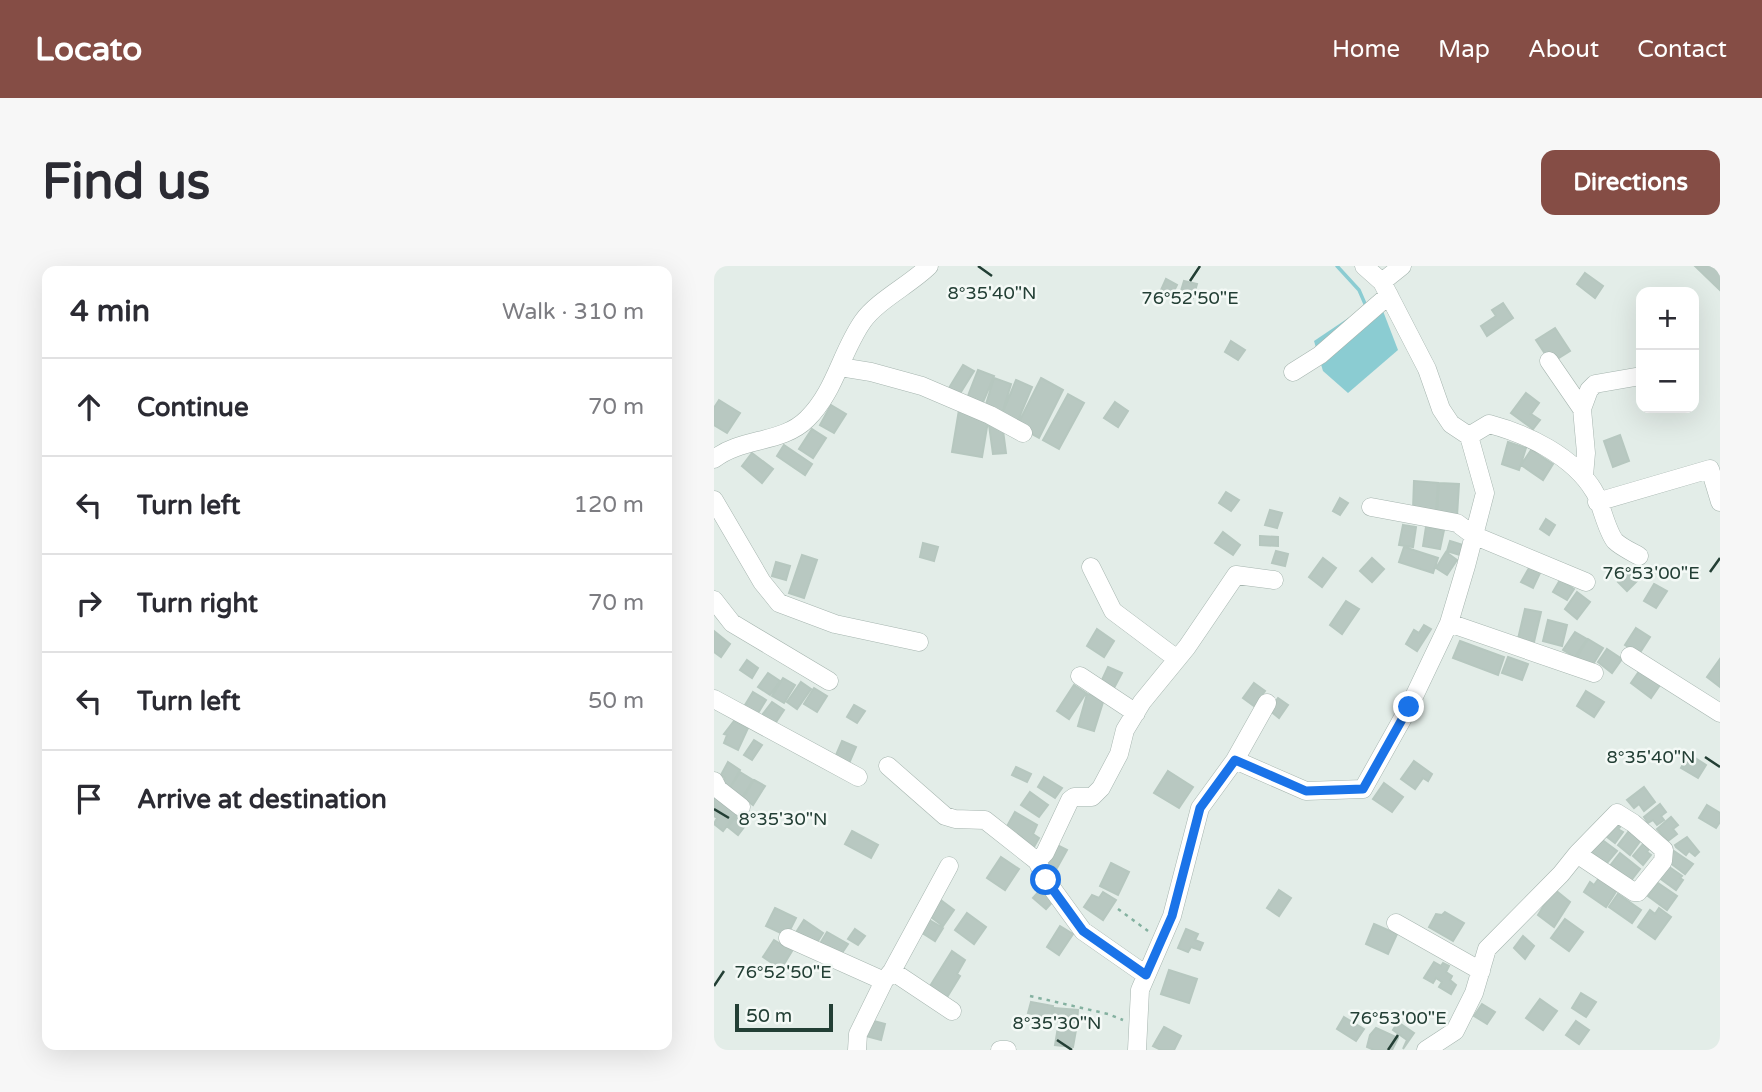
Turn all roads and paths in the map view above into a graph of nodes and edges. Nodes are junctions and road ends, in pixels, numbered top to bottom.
1 (929, 266) edge
2 (1364, 266) edge
3 (1402, 266) edge
4 (1385, 288) junction
5 (1549, 361) dead end
6 (840, 366) junction
7 (1293, 372) dead end
8 (1636, 377) edge
9 (1582, 409) junction
10 (1023, 433) dead end
11 (1469, 436) junction
12 (714, 459) edge
13 (1584, 476) junction
14 (714, 500) edge
15 (1597, 502) junction
16 (1720, 502) edge
17 (1371, 507) dead end
18 (1473, 535) junction
19 (1639, 556) dead end
20 (1091, 567) dead end
21 (1274, 580) dead end
22 (1586, 582) dead end
23 (714, 600) edge
24 (1449, 623) junction
25 (919, 642) dead end
26 (1630, 656) dead end
27 (1177, 659) junction
28 (1594, 673) dead end
29 (1080, 676) dead end
30 (829, 681) dead end
31 (714, 699) edge
32 (1267, 703) dead end
33 (1136, 713) junction
34 (1720, 713) edge
35 (1235, 760) junction
36 (888, 766) dead end
37 (858, 777) dead end
38 (714, 782) edge
39 (741, 807) dead end
40 (1577, 854) junction
41 (1037, 861) junction
42 (949, 866) dead end
43 (1634, 892) junction
44 (1650, 905) dead end
45 (1118, 909) dead end
46 (1396, 923) dead end
47 (788, 938) dead end
48 (1161, 943) junction
49 (1481, 971) junction
50 (1146, 975) junction
51 (888, 976) junction
52 (1030, 996) dead end
53 (953, 1011) dead end
54 (1139, 1026) junction
55 (857, 1050) edge
56 (1000, 1050) edge
57 (1007, 1050) edge
58 (1137, 1050) edge
59 (1426, 1050) edge

1 - 6 street
2 - 4 street
3 - 4 street
4 - 7 street
4 - 11 street
5 - 9 street
6 - 10 street
6 - 12 street
8 - 9 street
9 - 13 street
11 - 13 street
11 - 18 street
13 - 15 street
14 - 25 street
15 - 16 street
15 - 19 street
17 - 18 street
18 - 22 street
18 - 24 street
20 - 27 street
21 - 27 street
23 - 30 street
24 - 28 street
24 - 35 street
26 - 34 street
27 - 33 street
29 - 33 street
31 - 37 street
32 - 35 street
33 - 41 street
35 - 48 street
36 - 41 street
38 - 39 street
40 - 43 street
40 - 43 street
40 - 49 street
41 - 50 street
42 - 51 street
43 - 44 street
45 - 48 path
46 - 49 street
47 - 51 street
48 - 50 street
49 - 59 street
50 - 54 street
51 - 53 street
51 - 55 street
52 - 54 path
54 - 58 street
56 - 57 street

